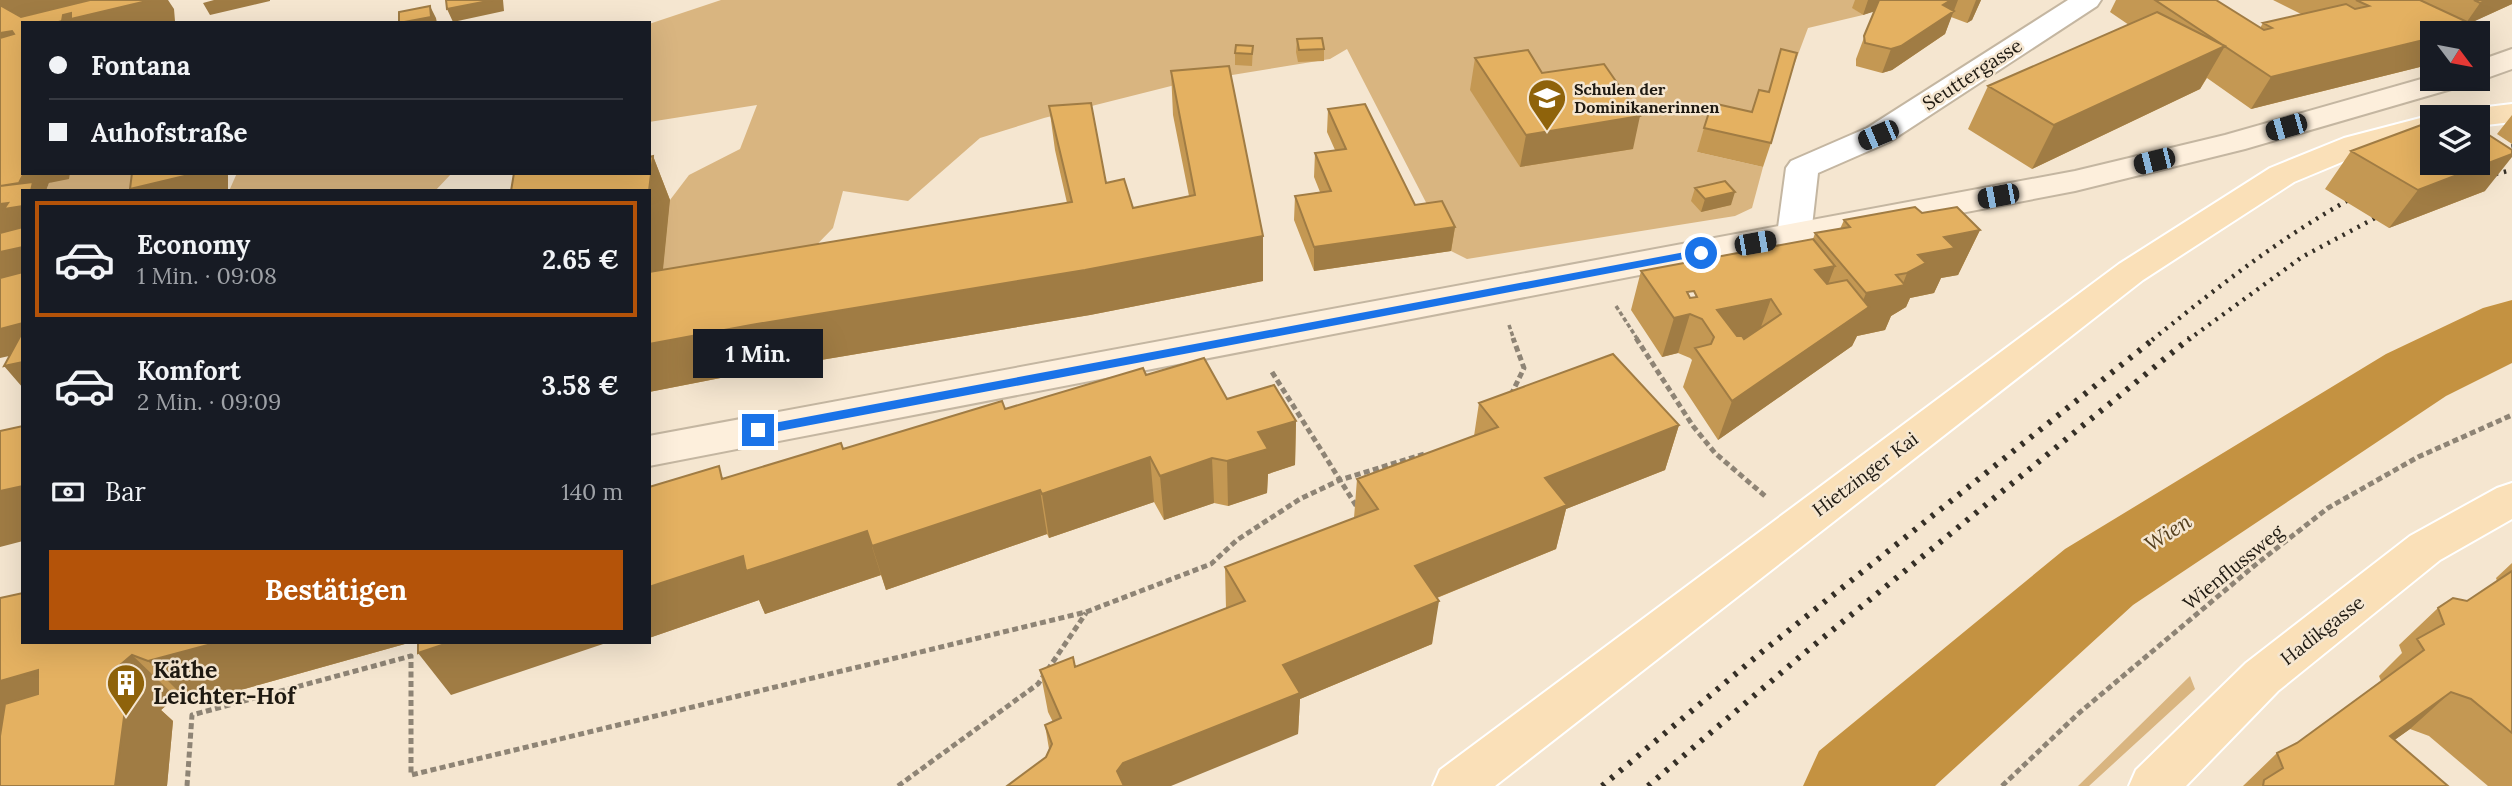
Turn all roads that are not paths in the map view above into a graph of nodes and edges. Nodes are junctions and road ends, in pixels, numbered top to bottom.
1 (2087, 0) edge
2 (2512, 58) edge
3 (2490, 67) edge
4 (2420, 89) edge
5 (2512, 113) edge
6 (2490, 115) edge
7 (2420, 127) edge
8 (1794, 236) junction
9 (651, 451) edge
10 (2512, 499) edge
11 (1457, 786) edge
12 (2153, 786) edge

1 - 8 street, Seuttergasse
2 - 3 street
4 - 8 street
5 - 6 main road
7 - 11 main road, Hietzinger Kai
8 - 9 street
10 - 12 main road, Hadikgasse

